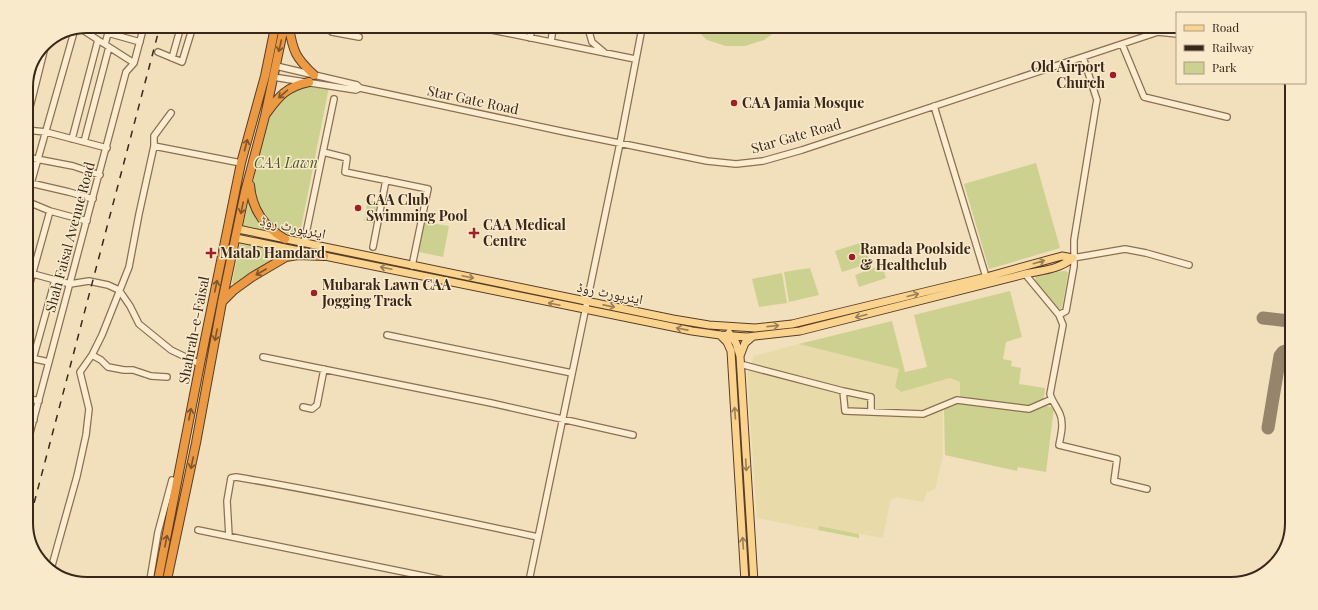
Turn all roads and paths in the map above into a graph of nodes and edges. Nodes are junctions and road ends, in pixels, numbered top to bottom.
1 (88, 33) edge
2 (108, 33) joint
3 (142, 33) edge
4 (179, 33) edge
5 (190, 33) edge
6 (274, 33) edge
7 (283, 33) edge
8 (290, 33) edge
9 (336, 33) edge
10 (516, 33) edge
11 (531, 33) edge
12 (553, 33) edge
13 (589, 33) edge
14 (641, 33) edge
15 (1152, 33) edge
16 (73, 35) edge
17 (359, 38) dead end
18 (530, 38) junction
19 (98, 40) junction
20 (140, 42) junction
21 (551, 42) junction
22 (1122, 44) junction
23 (107, 45) junction
24 (158, 52) dead end
25 (606, 53) junction
26 (43, 56) edge
27 (1083, 57) junction
28 (172, 58) junction
29 (635, 60) junction
30 (134, 63) junction
31 (276, 66) junction
32 (273, 77) junction
33 (311, 79) junction
34 (360, 88) junction
35 (33, 95) edge
36 (334, 99) dead end
37 (934, 106) junction
38 (171, 113) dead end
39 (265, 116) junction
40 (1227, 117) dead end
41 (33, 131) edge
42 (46, 132) junction
43 (72, 139) junction
44 (84, 142) junction
45 (620, 143) junction
46 (154, 146) junction
47 (107, 148) junction
48 (323, 152) junction
49 (33, 158) edge
50 (38, 159) junction
51 (241, 163) junction
52 (252, 163) junction
53 (33, 172) edge
54 (100, 175) junction
55 (386, 180) junction
56 (33, 184) edge
57 (93, 199) junction
58 (33, 204) edge
59 (50, 210) junction
60 (87, 221) junction
61 (238, 229) junction
62 (236, 238) junction
63 (285, 239) junction
64 (304, 243) junction
65 (373, 247) dead end
66 (324, 256) junction
67 (1073, 258) junction
68 (412, 266) junction
69 (1189, 266) dead end
70 (33, 274) joint
71 (1025, 274) junction
72 (986, 277) junction
73 (54, 280) junction
74 (70, 284) junction
75 (957, 288) junction
76 (119, 290) junction
77 (898, 298) junction
78 (222, 302) junction
79 (587, 302) junction
80 (900, 306) junction
81 (585, 310) junction
82 (1059, 315) junction
83 (720, 326) junction
84 (755, 328) junction
85 (387, 335) dead end
86 (720, 335) junction
87 (732, 336) junction
88 (742, 337) junction
89 (752, 337) junction
90 (736, 343) junction
91 (731, 351) junction
92 (92, 355) junction
93 (263, 356) dead end
94 (740, 356) junction
95 (34, 358) joint
96 (49, 362) junction
97 (200, 364) junction
98 (740, 364) junction
99 (324, 369) junction
100 (572, 374) junction
101 (167, 377) dead end
102 (843, 390) junction
103 (1052, 399) junction
104 (33, 400) edge
105 (39, 401) junction
106 (303, 407) dead end
107 (871, 412) junction
108 (562, 419) junction
109 (34, 420) joint
110 (33, 423) edge
111 (633, 435) dead end
112 (172, 480) dead end
113 (1147, 489) dead end
114 (198, 530) dead end
115 (228, 536) junction
116 (538, 537) junction
117 (171, 562) junction
118 (52, 564) edge
119 (150, 577) edge
120 (159, 577) edge
121 (168, 577) edge
122 (170, 577) edge
123 (428, 577) edge
124 (530, 577) edge
125 (746, 577) edge
126 (754, 577) edge

1 - 19 street
2 - 20 street
2 - 23 street
3 - 20 street, Shah Faisal Avenue Road
4 - 28 street
5 - 28 street
51 -> 6 highway, Shahrah-e-Faisal
7 -> 31 highway, Shahrah-e-Faisal
8 - 33 highway
9 - 17 street
10 - 18 street
11 - 18 street
12 - 21 street
13 - 25 street
14 - 29 street
15 - 22 street, Star Gate Road
16 - 42 street
18 - 21 street
19 - 23 street
19 - 43 street
20 - 30 street, Shah Faisal Avenue Road
21 - 25 street
22 - 27 street, Star Gate Road
22 - 40 street
23 - 30 street
23 - 44 street
24 - 28 street
25 - 29 street
26 - 35 street
27 - 37 street, Star Gate Road
27 - 67 street
29 - 45 street
30 - 47 street, Shah Faisal Avenue Road
31 - 32 highway, Shahrah-e-Faisal
31 - 33 street, Star Gate Road
32 - 33 street, Star Gate Road
32 - 39 highway, Shahrah-e-Faisal
33 - 34 street, Star Gate Road
33 - 34 street, Star Gate Road
33 -> 39 highway
34 - 45 street, Star Gate Road
36 - 48 street
37 - 45 street, Star Gate Road
37 - 72 street
38 - 46 street
39 - 52 highway, Shahrah-e-Faisal
41 - 42 street
42 - 43 street
42 - 50 street
43 - 44 street
44 - 47 street
45 - 79 street
46 - 51 street
46 - 76 street
47 - 54 street, Shah Faisal Avenue Road
48 - 55 street
48 - 64 street
49 - 50 street
50 - 53 street
50 - 54 street
97 -> 51 highway, Shahrah-e-Faisal
52 -> 61 highway, Shahrah-e-Faisal
52 - 63 highway
54 - 57 street, Shah Faisal Avenue Road
55 - 65 street
55 - 68 street
56 - 57 street
57 - 60 street, Shah Faisal Avenue Road
58 - 59 street
59 - 60 street
59 - 70 street
60 - 74 street, Shah Faisal Avenue Road
61 - 62 highway, Shahrah-e-Faisal
61 - 63 main road, ایئرپورٹ روڈ
62 - 66 main road, ایئرپورٹ روڈ
62 - 78 highway, Shahrah-e-Faisal
63 - 64 main road, ایئرپورٹ روڈ
64 - 68 main road, ایئرپورٹ روڈ
66 -> 78 highway
81 -> 66 main road, ایئرپورٹ روڈ
67 - 69 street
67 - 71 main road
72 -> 67 main road
67 - 82 street
68 -> 79 main road, ایئرپورٹ روڈ
70 - 73 street
71 - 75 main road
71 - 82 street
72 - 75 main road
73 - 74 street
73 - 95 street
74 - 76 street
74 - 96 street, Shah Faisal Avenue Road
77 -> 75 main road, ایئرپورٹ روڈ
75 - 80 main road, ایئرپورٹ روڈ
76 - 92 street
76 - 97 street
77 - 80 main road
84 -> 77 main road, ایئرپورٹ روڈ
78 -> 117 highway, Shahrah-e-Faisal
79 - 81 street
79 -> 83 main road, ایئرپورٹ روڈ
80 -> 89 main road, ایئرپورٹ روڈ
86 -> 81 main road, ایئرپورٹ روڈ
81 - 100 street
82 - 103 street
83 - 84 main road, ایئرپورٹ روڈ
83 - 87 main road
84 - 88 main road
85 - 100 street
86 - 87 main road, ایئرپورٹ روڈ
86 - 91 main road
87 - 88 main road, ایئرپورٹ روڈ
87 - 90 main road
88 - 89 main road, ایئرپورٹ روڈ
88 - 90 main road
89 - 94 main road
90 - 91 main road
90 - 94 main road
125 -> 91 main road
92 - 101 street
92 - 118 street
93 - 99 street
94 - 98 main road
95 - 96 street
96 - 105 street, Shah Faisal Avenue Road
120 -> 97 highway, Shahrah-e-Faisal
98 - 102 street
98 -> 126 main road
99 - 106 street
99 - 108 street
100 - 108 street
102 - 107 street
102 - 107 street
103 - 107 street
103 - 113 street
104 - 105 street
105 - 109 street, Shah Faisal Avenue Road
108 - 111 street
108 - 116 street
109 - 110 street, Shah Faisal Avenue Road
112 - 119 street
114 - 115 street
115 - 116 street
115 - 123 street
116 - 124 street
117 - 121 highway, Shahrah-e-Faisal
117 - 122 main road

